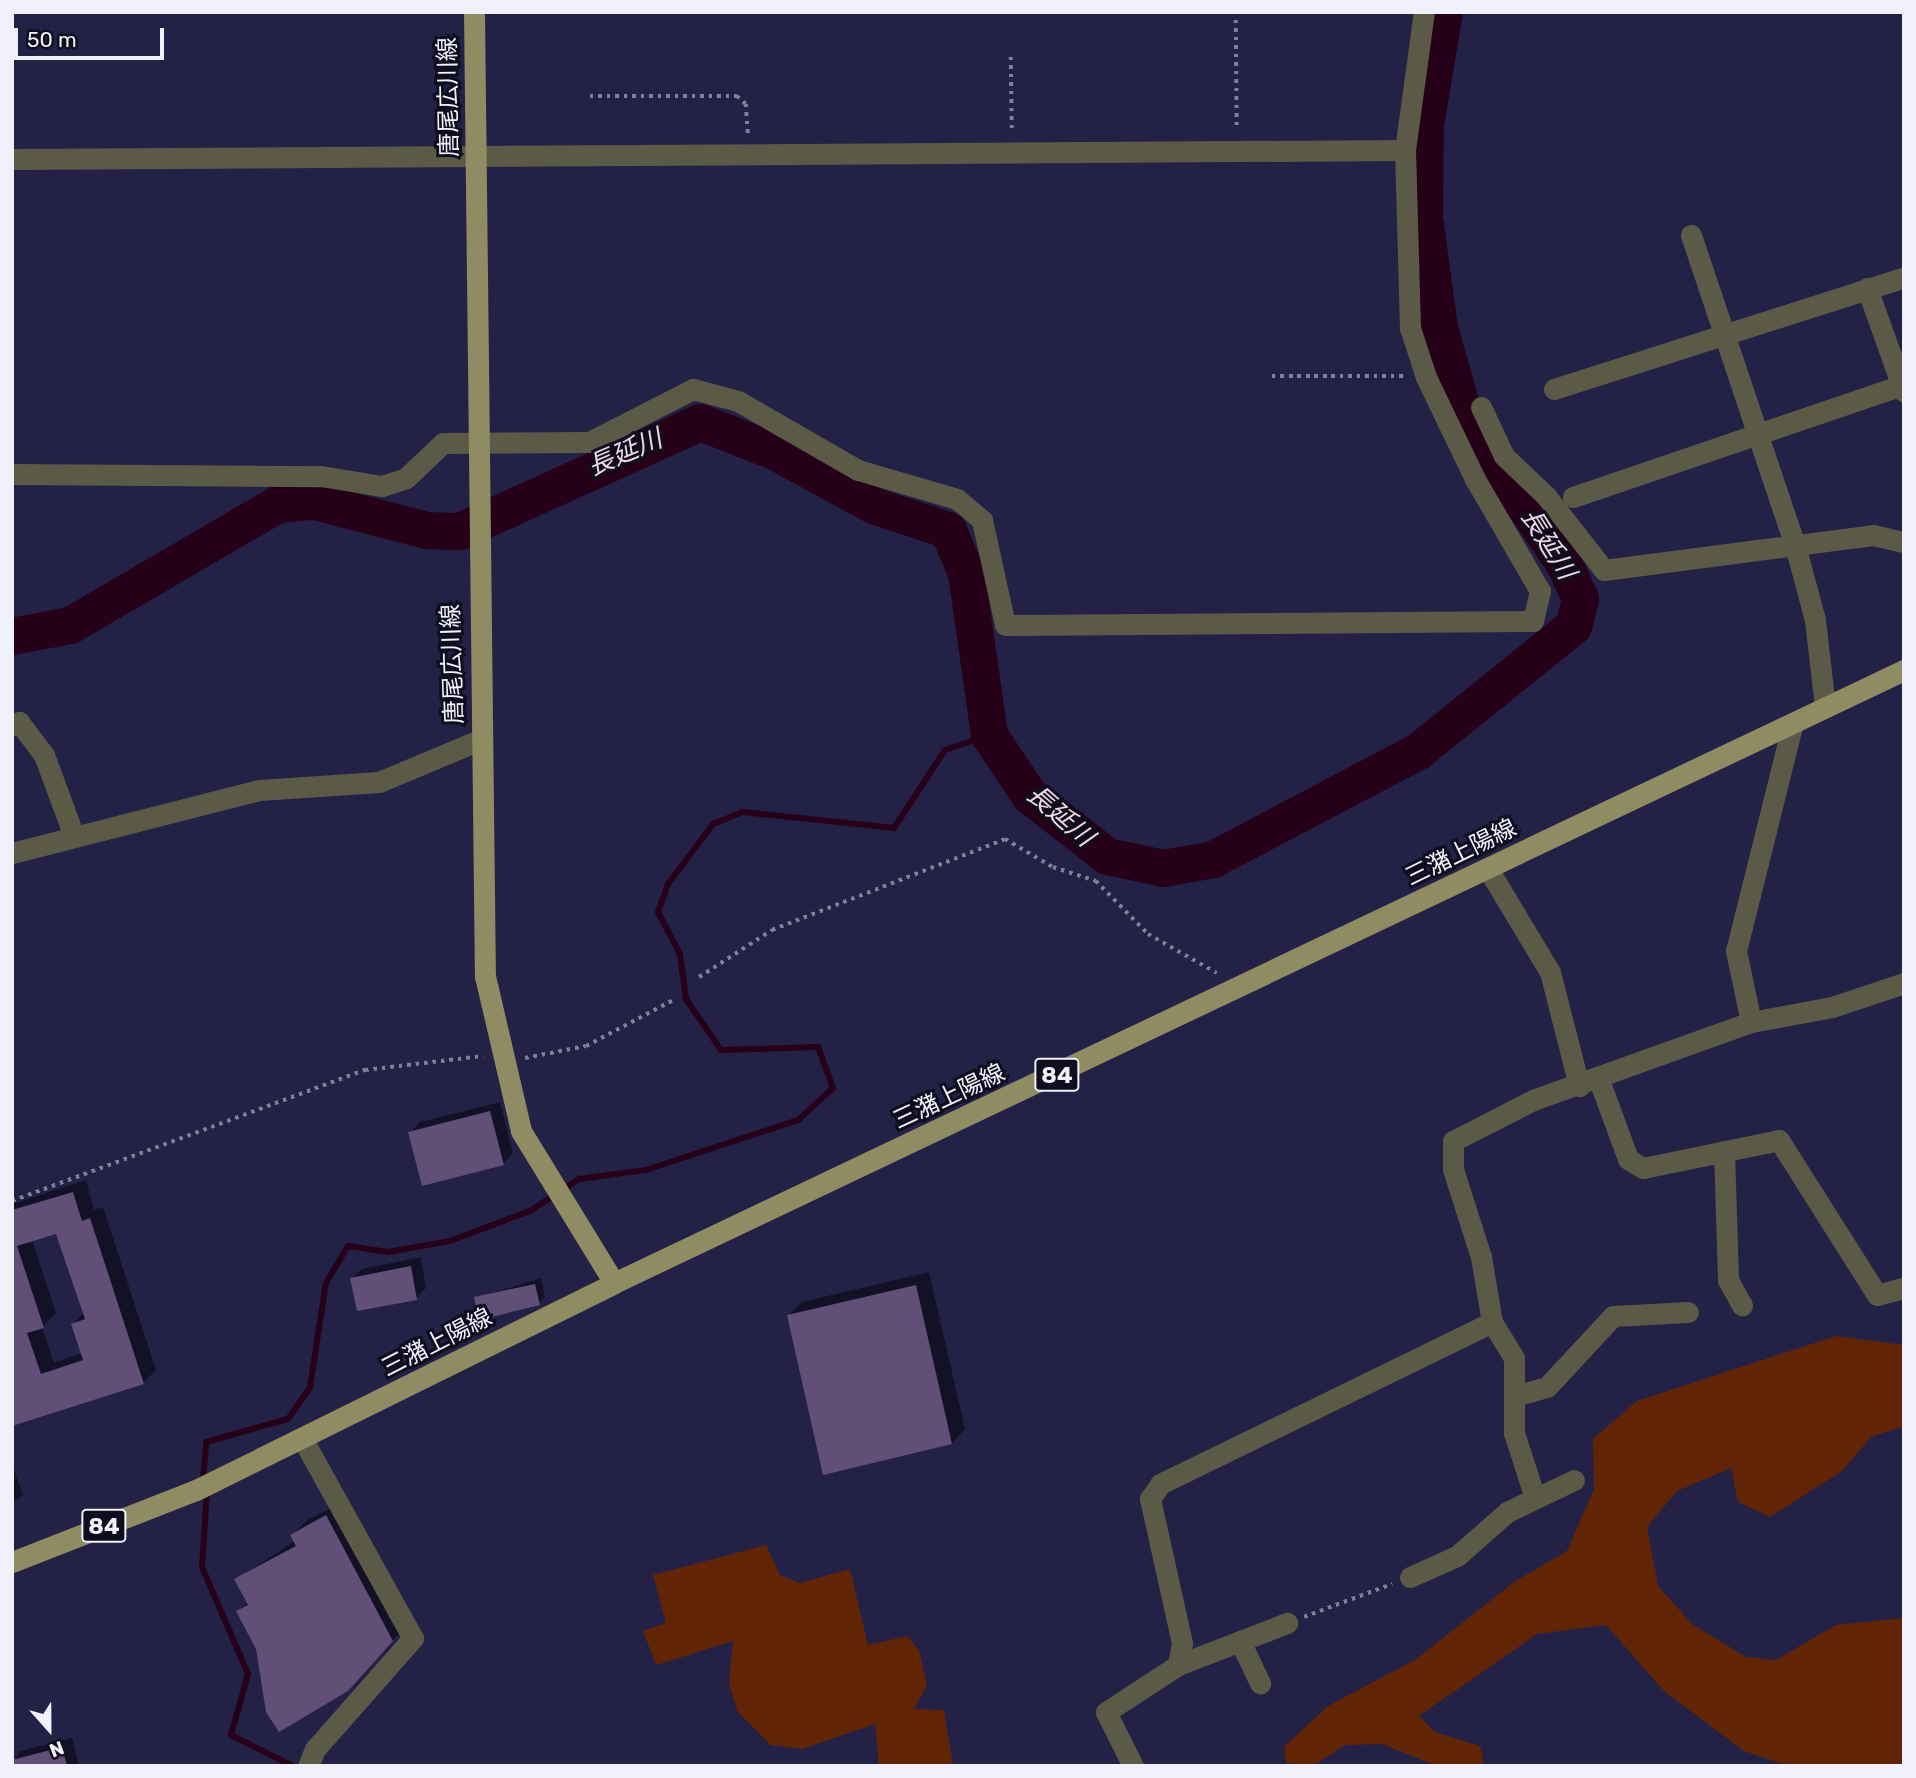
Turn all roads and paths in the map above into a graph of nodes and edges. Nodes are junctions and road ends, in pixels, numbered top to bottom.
1 (474, 12) edge
2 (1424, 12) edge
3 (1236, 20) dead end
4 (1011, 57) dead end
5 (590, 96) dead end
6 (1405, 150) junction
7 (1238, 152) junction
8 (1012, 153) junction
9 (750, 155) junction
10 (477, 157) junction
11 (12, 159) edge
12 (1691, 235) dead end
13 (1904, 276) edge
14 (1867, 288) junction
15 (1723, 333) junction
16 (1424, 372) junction
17 (1272, 376) dead end
18 (1903, 387) edge
19 (1554, 389) dead end
20 (1481, 407) dead end
21 (1757, 436) junction
22 (478, 449) junction
23 (12, 474) edge
24 (1573, 497) dead end
25 (1904, 542) edge
26 (1796, 549) junction
27 (1904, 670) edge
28 (1825, 707) junction
29 (1793, 723) junction
30 (12, 724) edge
31 (482, 739) junction
32 (74, 836) junction
33 (12, 853) edge
34 (1488, 869) junction
35 (699, 977) dead end
36 (1904, 983) edge
37 (1238, 989) junction
38 (675, 999) dead end
39 (1751, 1022) junction
40 (499, 1054) junction
41 (1589, 1083) junction
42 (1724, 1151) junction
43 (12, 1201) edge
44 (614, 1283) junction
45 (1904, 1288) edge
46 (1742, 1306) dead end
47 (1688, 1312) dead end
48 (1492, 1322) junction
49 (1516, 1396) junction
50 (302, 1438) junction
51 (1574, 1480) dead end
52 (1535, 1498) junction
53 (12, 1562) edge
54 (1410, 1577) joint
55 (1287, 1623) joint
56 (1240, 1641) junction
57 (1178, 1665) junction
58 (1260, 1683) dead end
59 (308, 1766) edge
60 (1133, 1766) edge

1 - 10 main road, 唐尾広川線
2 - 6 street
3 - 7 path
4 - 8 path
5 - 9 path
6 - 7 street
6 - 16 street
7 - 8 street
8 - 9 street
9 - 10 street
10 - 11 street
10 - 22 main road, 唐尾広川線
12 - 15 street
13 - 14 street
14 - 15 street
14 - 18 street
15 - 19 street
15 - 21 street
16 - 17 path
16 - 22 street
18 - 21 street
20 - 26 street
21 - 24 street
21 - 26 street
22 - 23 street
22 - 31 main road, 唐尾広川線
25 - 26 street
26 - 28 street
27 - 28 main road, 三潴上陽線 / 84
28 - 29 main road, 三潴上陽線 / 84
29 - 34 main road, 三潴上陽線 / 84
29 - 39 street
30 - 32 street
31 - 32 street
31 - 40 main road, 唐尾広川線
32 - 33 street
34 - 37 main road, 三潴上陽線 / 84
34 - 41 street
35 - 37 path
36 - 39 street
37 - 44 main road, 三潴上陽線 / 84
38 - 40 path
39 - 41 street
40 - 43 path
40 - 44 main road, 唐尾広川線
41 - 42 street
41 - 48 street
42 - 45 street
42 - 46 street
44 - 50 main road, 三潴上陽線 / 84
47 - 49 street
48 - 49 street
48 - 57 street
49 - 52 street
50 - 53 main road, 三潴上陽線 / 84
50 - 59 street
51 - 52 street
52 - 54 street
54 - 55 path
55 - 56 street
56 - 57 street
56 - 58 street
57 - 60 street

